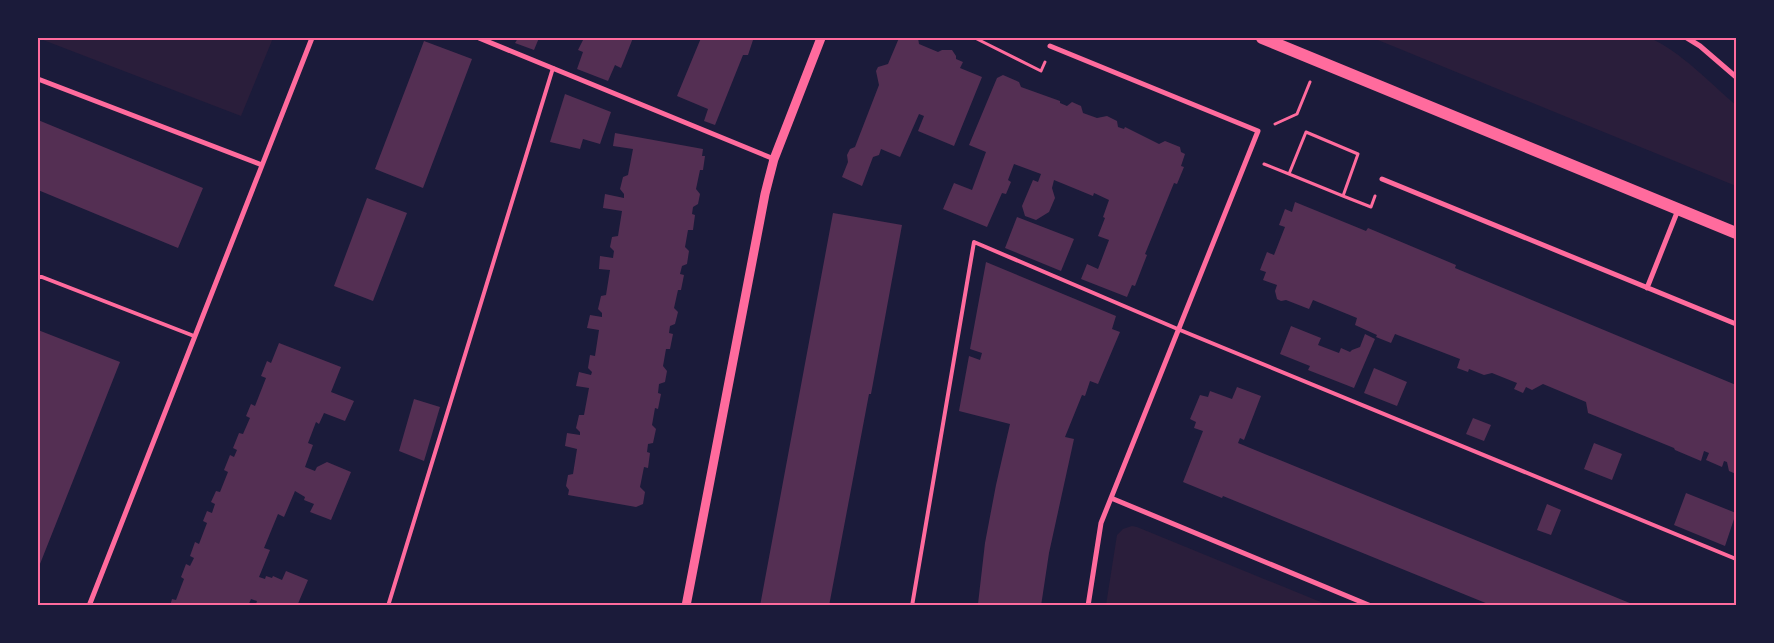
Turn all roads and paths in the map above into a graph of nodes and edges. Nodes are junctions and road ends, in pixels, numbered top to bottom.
1 (312, 38) edge
2 (479, 38) edge
3 (821, 38) edge
4 (975, 38) edge
5 (1262, 38) edge
6 (1687, 38) edge
7 (1050, 46) joint
8 (1318, 61) junction
9 (553, 68) junction
10 (1736, 77) edge
11 (38, 79) edge
12 (1258, 131) junction
13 (1248, 157) junction
14 (774, 158) junction
15 (262, 165) junction
16 (1289, 174) junction
17 (1382, 179) joint
18 (1343, 196) junction
19 (1679, 209) junction
20 (1736, 233) edge
21 (38, 277) edge
22 (1647, 288) junction
23 (1736, 324) edge
24 (1180, 330) junction
25 (194, 336) junction
26 (1111, 498) junction
27 (1736, 559) edge
28 (89, 606) edge
29 (388, 606) edge
30 (686, 606) edge
31 (912, 606) edge
32 (1088, 606) edge
33 (1371, 606) edge

1 - 15 street
2 - 9 street
3 - 14 street
4 - 7 path
5 - 8 main road
6 - 10 street
7 - 12 street
8 - 12 path
8 - 19 main road
9 - 14 street
9 - 29 lane
11 - 15 street
12 - 13 street
13 - 16 path
13 - 24 street
14 - 30 street
15 - 25 street
16 - 18 path
16 - 18 path
17 - 18 path
17 - 22 street
19 - 20 main road
19 - 22 street
21 - 25 lane
22 - 23 street
24 - 26 street
24 - 27 lane
24 - 31 lane
25 - 28 street
26 - 32 street
26 - 33 street

